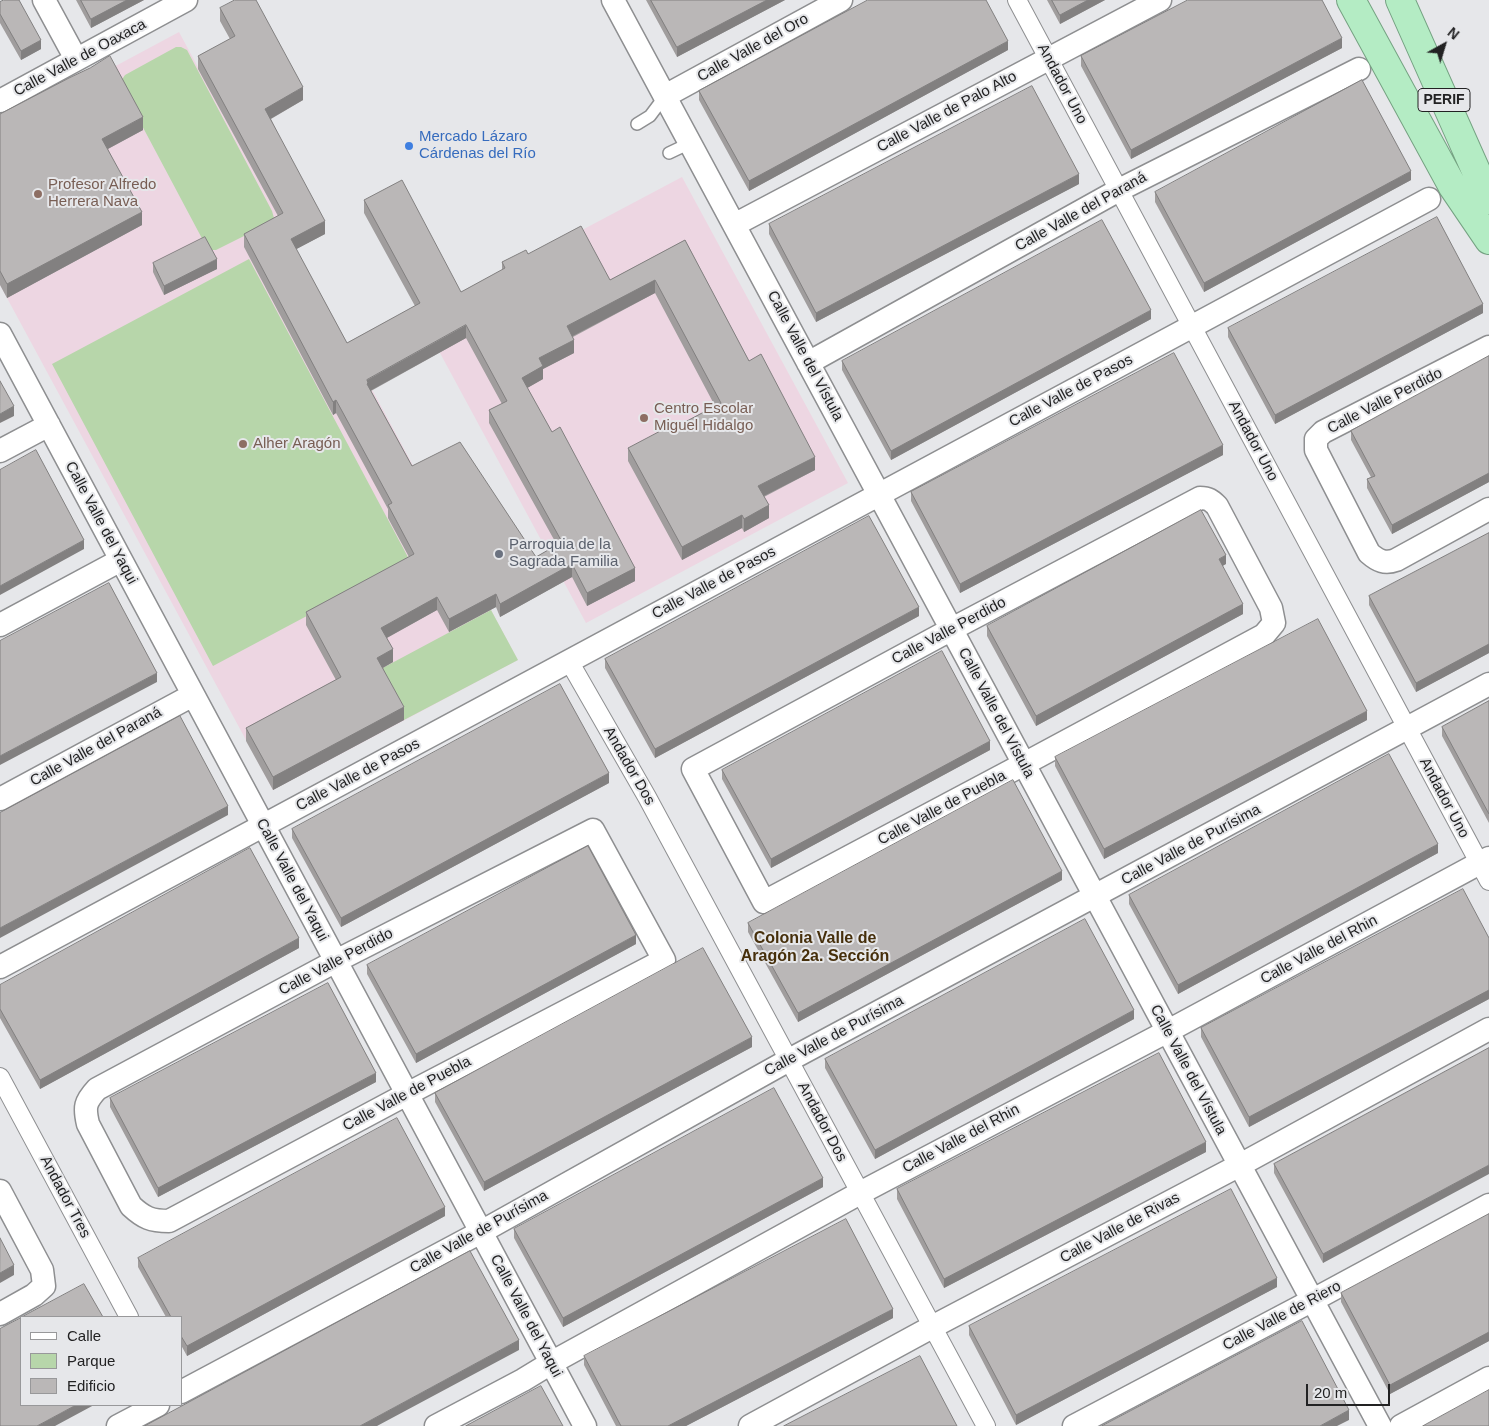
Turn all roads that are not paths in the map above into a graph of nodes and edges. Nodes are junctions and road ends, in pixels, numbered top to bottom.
1 (44, 0) edge
2 (186, 0) edge
3 (613, 0) edge
4 (841, 0) edge
5 (1017, 0) edge
6 (1160, 0) edge
7 (1351, 0) edge
8 (1400, 0) edge
9 (1048, 59) junction
10 (76, 60) junction
11 (1359, 70) dead end
12 (665, 96) junction
13 (0, 101) edge
14 (637, 124) dead end
15 (690, 143) junction
16 (669, 153) dead end
17 (1119, 190) junction
18 (1429, 199) dead end
19 (1489, 200) edge
20 (734, 225) junction
21 (1489, 240) edge
22 (1192, 326) junction
23 (0, 334) edge
24 (1489, 347) edge
25 (808, 363) junction
26 (49, 424) junction
27 (0, 451) edge
28 (879, 494) junction
29 (1489, 509) edge
30 (122, 560) junction
31 (1274, 623) joint
32 (0, 625) edge
33 (952, 630) junction
34 (569, 661) junction
35 (1489, 684) edge
36 (193, 695) junction
37 (1407, 728) junction
38 (1024, 764) junction
39 (0, 799) edge
40 (264, 826) junction
41 (594, 830) joint
42 (1486, 868) edge
43 (1095, 896) junction
44 (764, 902) joint
45 (336, 961) junction
46 (0, 967) edge
47 (1489, 1029) edge
48 (1168, 1031) junction
49 (789, 1060) junction
50 (0, 1076) edge
51 (407, 1094) junction
52 (1240, 1165) junction
53 (0, 1191) edge
54 (860, 1192) junction
55 (1489, 1205) edge
56 (149, 1220) joint
57 (481, 1232) junction
58 (1313, 1300) junction
59 (0, 1314) edge
60 (128, 1316) edge
61 (932, 1327) junction
62 (551, 1363) junction
63 (1489, 1378) edge
64 (182, 1391) edge
65 (156, 1406) edge
66 (118, 1426) edge
67 (436, 1426) edge
68 (585, 1426) edge
69 (750, 1426) edge
70 (986, 1426) edge
71 (1074, 1426) edge
72 (1380, 1426) edge
73 (1400, 1426) edge

1 - 10 street
2 - 10 street, Calle Valle de Oaxaca
3 - 12 street, Calle Valle del Vístula
4 - 12 street, Calle Valle del Oro
5 - 9 street, Andador Uno
6 - 9 street, Calle Valle de Palo Alto
7 - 21 highway
8 - 19 highway, PERIF
9 - 17 street, Andador Uno
9 - 20 street, Calle Valle de Palo Alto
10 - 13 street, Calle Valle de Oaxaca
11 - 17 street, Calle Valle del Paraná
12 - 14 lane
12 - 15 street, Calle Valle del Vístula
15 - 16 lane
15 - 20 street, Calle Valle del Vístula
17 - 22 street, Andador Uno
17 - 25 street, Calle Valle del Paraná
18 - 22 street, Calle Valle de Pasos
20 - 25 street, Calle Valle del Vístula
22 - 28 street, Calle Valle de Pasos
22 - 37 street, Andador Uno
23 - 26 street, Calle Valle del Yaqui
24 - 29 street, Calle Valle Perdido
25 - 28 street, Calle Valle del Vístula
26 - 27 street
26 - 30 street, Calle Valle del Yaqui
28 - 33 street, Calle Valle del Vístula
28 - 34 street, Calle Valle de Pasos
30 - 32 street
30 - 36 street, Calle Valle del Yaqui
31 - 33 street, Calle Valle Perdido
31 - 38 street, Calle Valle de Puebla
33 - 38 street, Calle Valle del Vístula
33 - 44 street, Calle Valle Perdido
34 - 40 street, Calle Valle de Pasos
34 - 49 street, Andador Dos
35 - 37 street, Calle Valle de Purísima
36 - 39 street, Calle Valle del Paraná
36 - 40 street, Calle Valle del Yaqui
37 - 42 street, Andador Uno
37 - 43 street, Calle Valle de Purísima
38 - 43 street, Calle Valle del Vístula
38 - 44 street, Calle Valle de Puebla
40 - 45 street, Calle Valle del Yaqui
40 - 46 street, Calle Valle de Pasos
41 - 45 street, Calle Valle Perdido
41 - 51 street, Calle Valle de Puebla
42 - 48 street, Calle Valle del Rhin
43 - 48 street, Calle Valle del Vístula
43 - 49 street, Calle Valle de Purísima
45 - 51 street, Calle Valle del Yaqui
45 - 56 street, Calle Valle Perdido
47 - 52 street, Calle Valle de Rivas
48 - 52 street, Calle Valle del Vístula
48 - 54 street, Calle Valle del Rhin
49 - 54 street, Andador Dos
49 - 57 street, Calle Valle de Purísima
50 - 60 street, Andador Tres
51 - 56 street, Calle Valle de Puebla
51 - 57 street, Calle Valle del Yaqui
52 - 58 street, Calle Valle del Vístula
52 - 61 street, Calle Valle de Rivas
53 - 59 street
54 - 61 street, Andador Dos
54 - 62 street, Calle Valle del Rhin
55 - 58 street, Calle Valle de Riero
57 - 62 street, Calle Valle del Yaqui
57 - 64 street, Calle Valle de Purísima
58 - 71 street, Calle Valle de Riero
58 - 72 street, Calle Valle del Vístula
61 - 69 street, Calle Valle de Rivas
61 - 70 street, Andador Dos
62 - 67 street, Calle Valle del Rhin
62 - 68 street, Calle Valle del Yaqui
63 - 73 street
65 - 66 street

